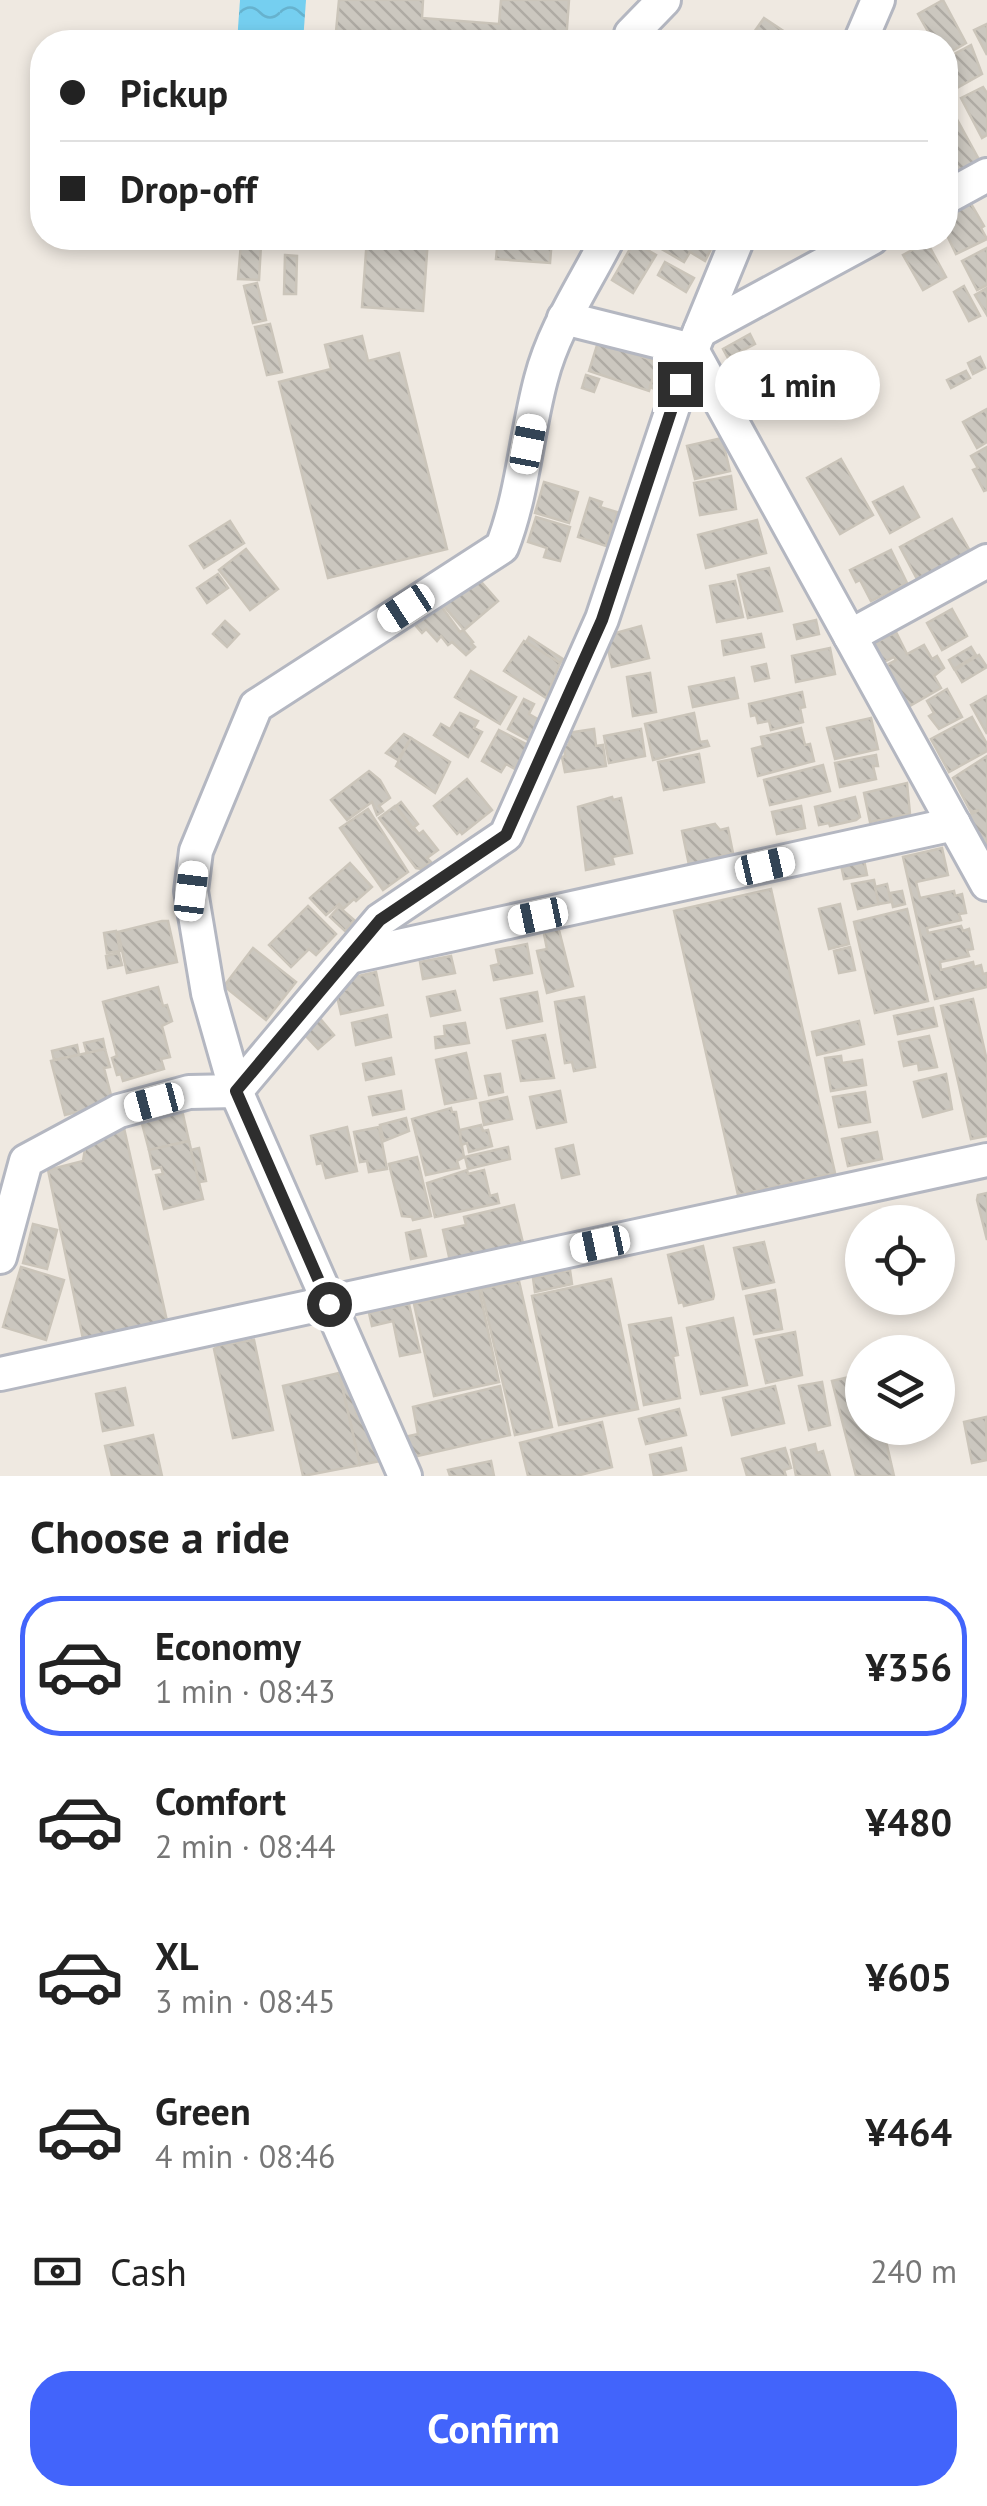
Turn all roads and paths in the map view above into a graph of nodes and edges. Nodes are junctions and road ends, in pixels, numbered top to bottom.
1 (664, 0) edge
2 (878, 0) edge
3 (635, 30) edge
4 (865, 30) edge
5 (987, 175) edge
6 (958, 191) edge
7 (601, 250) edge
8 (733, 250) edge
9 (851, 250) edge
10 (564, 318) junction
11 (696, 340) junction
12 (985, 567) edge
13 (850, 636) junction
14 (954, 824) junction
15 (987, 884) edge
16 (349, 957) junction
17 (236, 1091) junction
18 (987, 1160) edge
19 (0, 1257) edge
20 (329, 1304) junction
21 (0, 1374) edge
22 (405, 1476) edge

1 - 3 street
2 - 4 street
5 - 6 street
7 - 10 street
8 - 11 street
9 - 11 street
10 - 11 street
10 - 17 street
11 - 13 street
11 - 16 street
12 - 13 street
13 - 14 street
14 - 15 street
14 - 16 street
16 - 17 street
17 - 19 street
17 - 20 street
18 - 20 street
20 - 21 street
20 - 22 street

